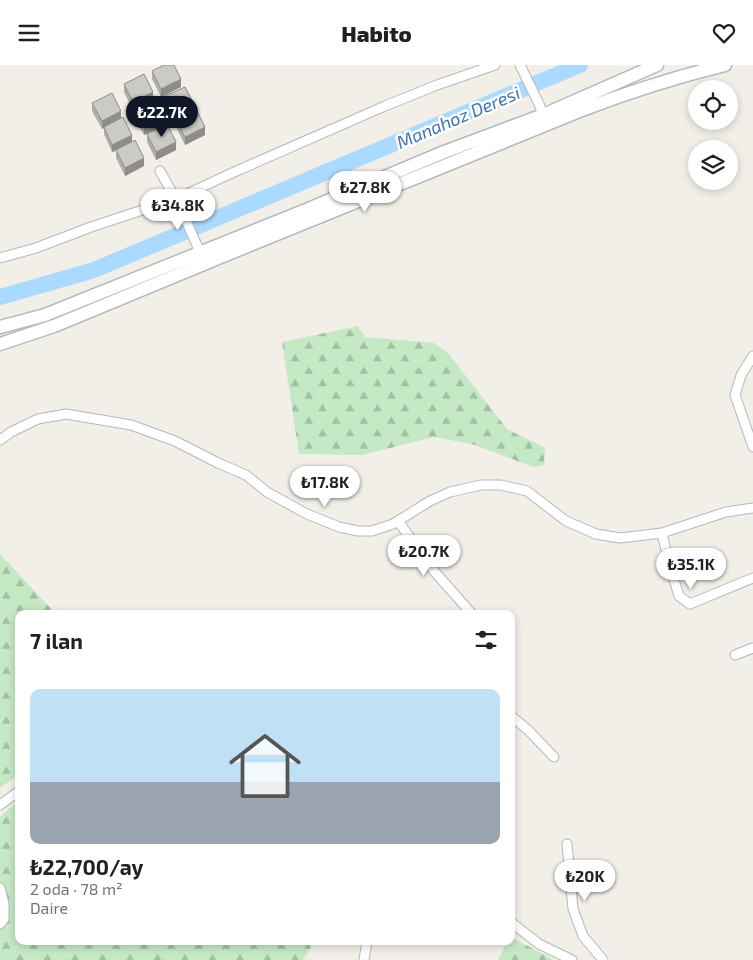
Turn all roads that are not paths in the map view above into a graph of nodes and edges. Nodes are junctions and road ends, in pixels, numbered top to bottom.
1 (495, 65) edge
2 (520, 65) edge
3 (657, 65) edge
4 (725, 65) edge
5 (541, 109) junction
6 (160, 171) dead end
7 (178, 202) junction
8 (199, 249) junction
9 (0, 258) edge
10 (0, 327) edge
11 (0, 344) edge
12 (753, 356) edge
13 (0, 440) edge
14 (753, 447) edge
15 (753, 508) edge
16 (398, 521) junction
17 (662, 533) junction
18 (753, 579) edge
19 (468, 610) edge
20 (753, 648) edge
21 (735, 655) dead end
22 (515, 719) edge
23 (554, 757) dead end
24 (15, 794) edge
25 (0, 805) edge
26 (567, 844) dead end
27 (0, 888) edge
28 (0, 924) edge
29 (515, 925) edge
30 (366, 945) edge
31 (364, 960) edge
32 (572, 960) edge
33 (603, 960) edge

1 - 7 street
2 - 5 street
3 - 5 main road
4 - 11 main road
5 - 8 main road
6 - 7 street
7 - 8 street
7 - 9 street
8 - 10 main road
12 - 14 street
13 - 16 street
15 - 17 street
16 - 17 street
16 - 19 street
17 - 18 street
20 - 21 street
22 - 23 street
24 - 25 street
26 - 33 street
27 - 28 street
29 - 32 street
30 - 31 street

